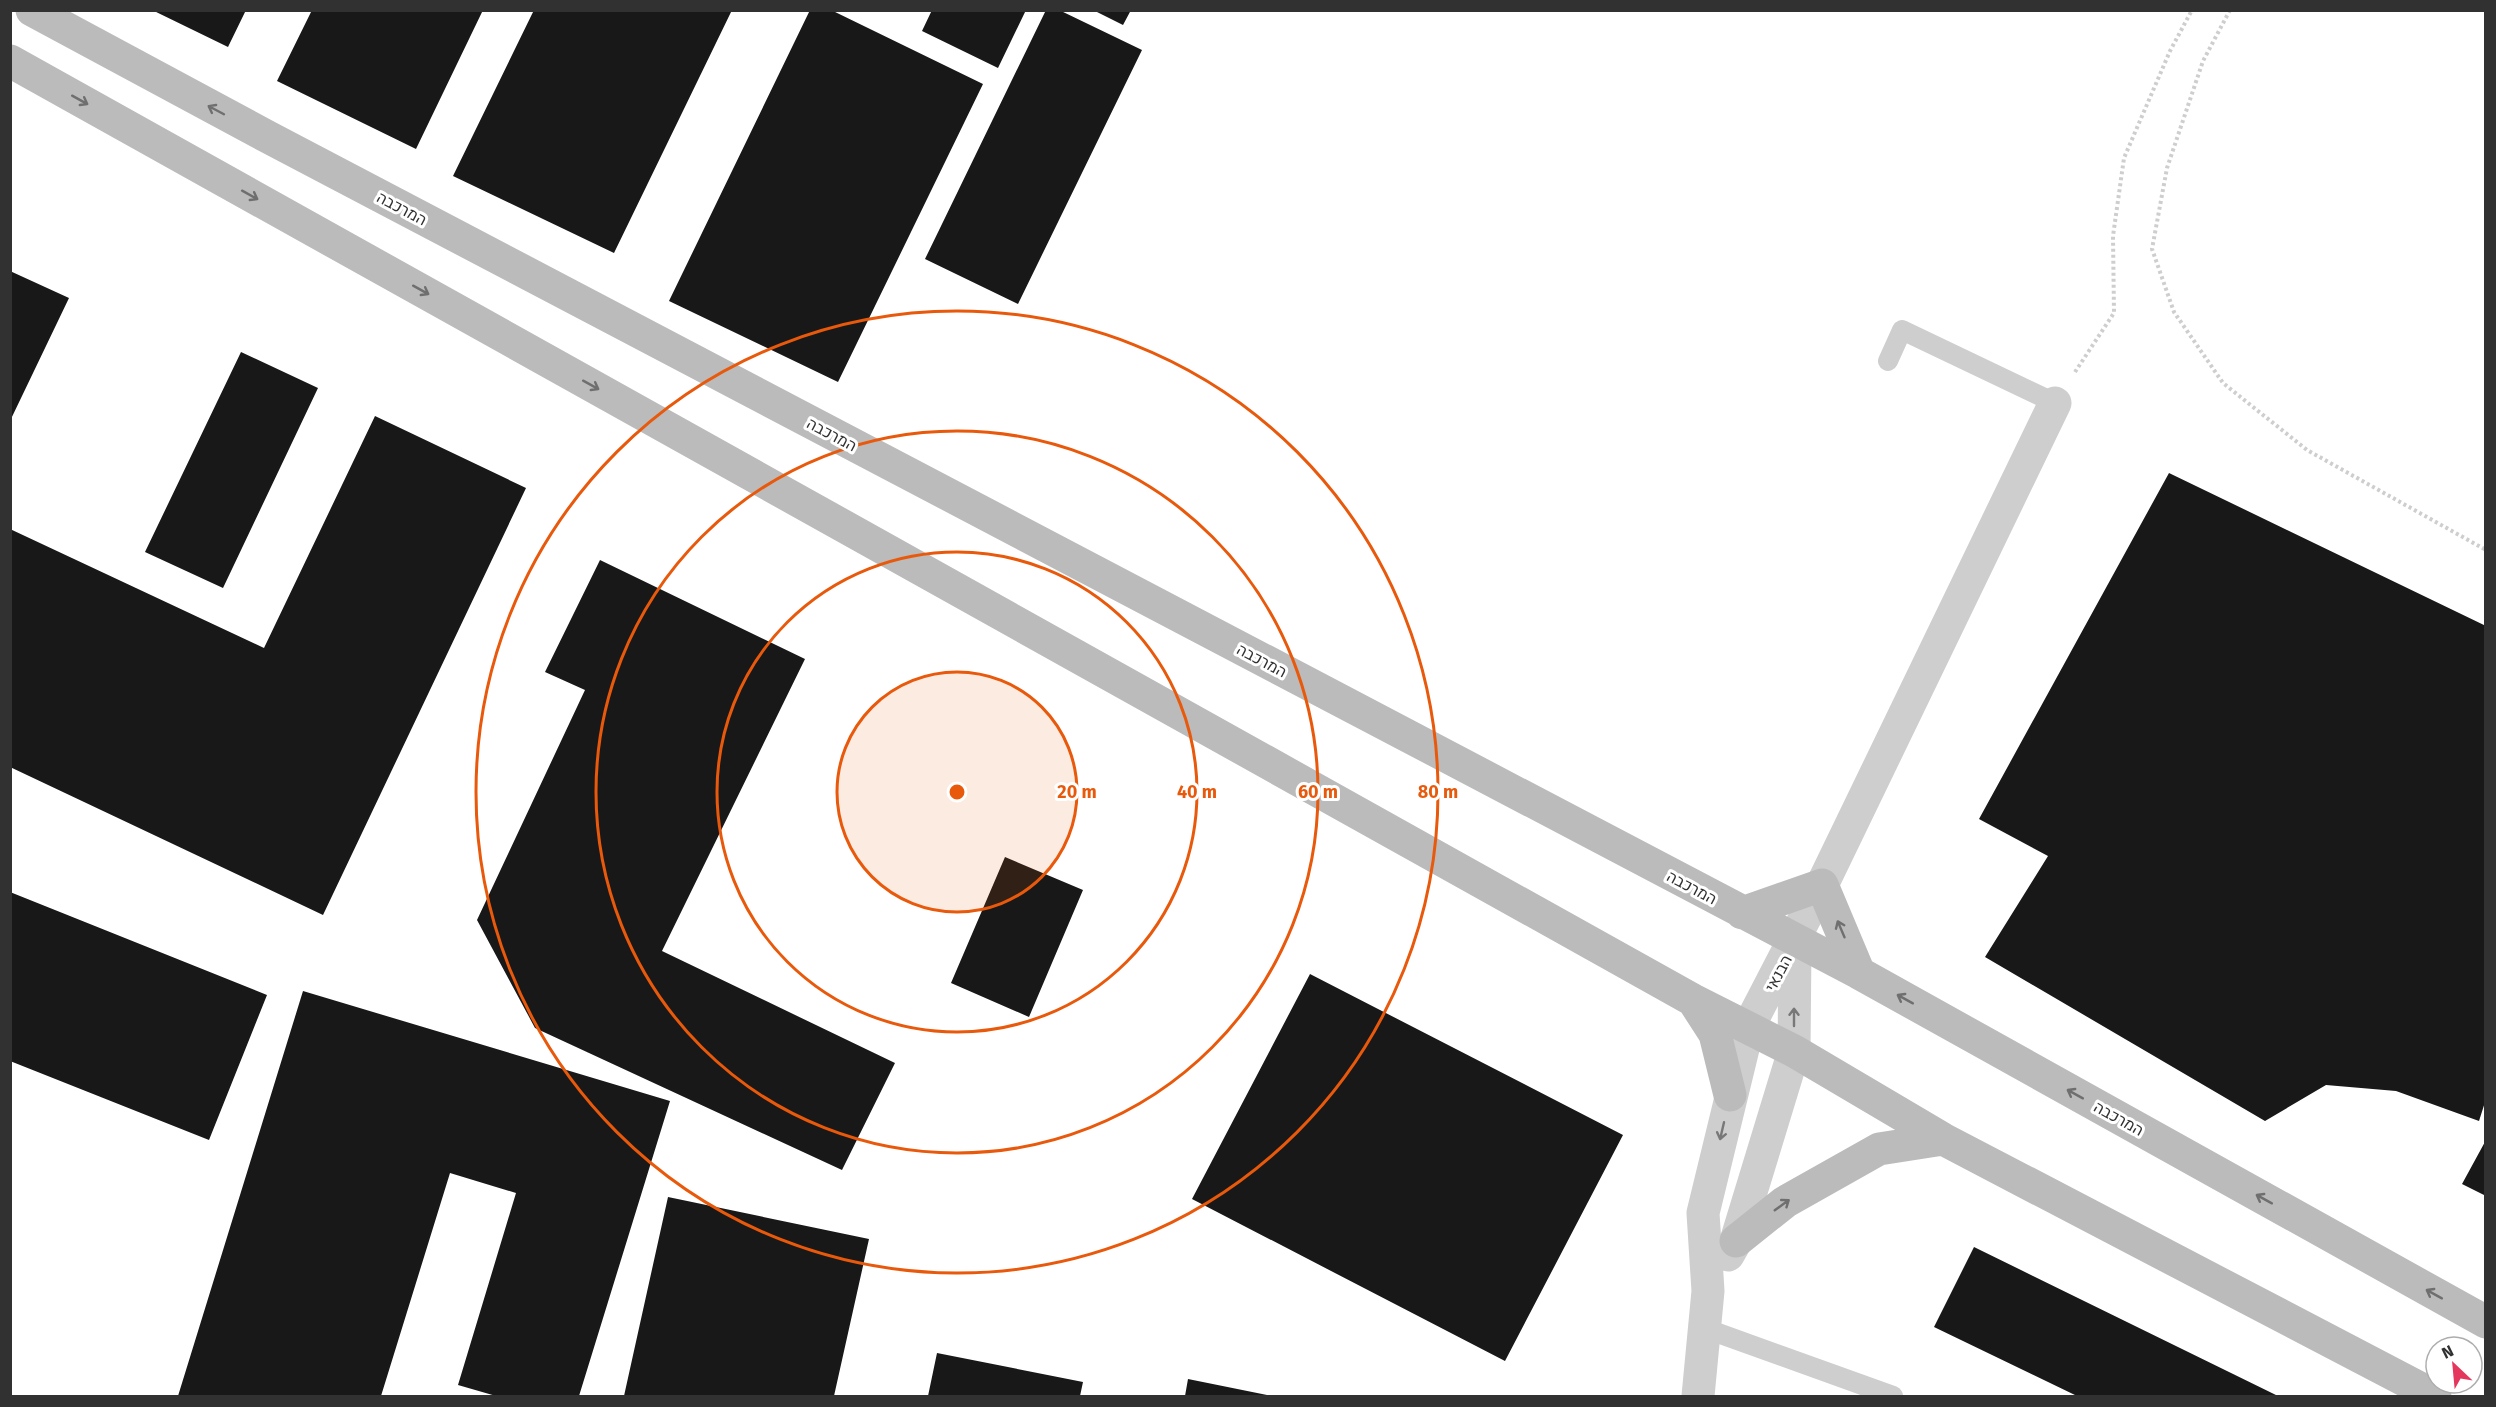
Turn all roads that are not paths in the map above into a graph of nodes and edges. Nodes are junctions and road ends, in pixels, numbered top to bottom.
1 (32, 10) edge
2 (67, 10) edge
3 (103, 50) junction
4 (20, 71) edge
5 (1888, 360) dead end
6 (2055, 403) joint
7 (1822, 885) junction
8 (1742, 913) junction
9 (1795, 940) junction
10 (1859, 973) junction
11 (1693, 1000) junction
12 (1748, 1028) junction
13 (1794, 1051) junction
14 (1730, 1095) junction
15 (1943, 1139) junction
16 (1736, 1240) junction
17 (1708, 1290) junction
18 (2486, 1322) edge
19 (1704, 1328) junction
20 (1698, 1396) edge
21 (1893, 1396) edge
22 (2435, 1396) edge

1 - 3 street, המרכבה
2 - 3 street
8 -> 3 street, המרכבה
4 -> 11 street
5 - 6 lane
6 - 7 street
7 - 8 street
7 - 9 street
10 -> 7 street
8 - 9 street, המרכבה
9 - 10 street, המרכבה
9 - 12 street, הבנאי
13 -> 9 street, הבנאי
18 -> 10 street, המרכבה
11 - 12 street
11 - 14 street
12 - 13 street
12 - 14 street, הבנאי
13 - 15 street
13 - 16 street, הבנאי
14 -> 17 street, הבנאי
16 -> 15 street
15 - 22 street
16 - 17 street, הבנאי
17 - 19 street, הבנאי
19 - 20 street, הבנאי
19 - 21 lane

